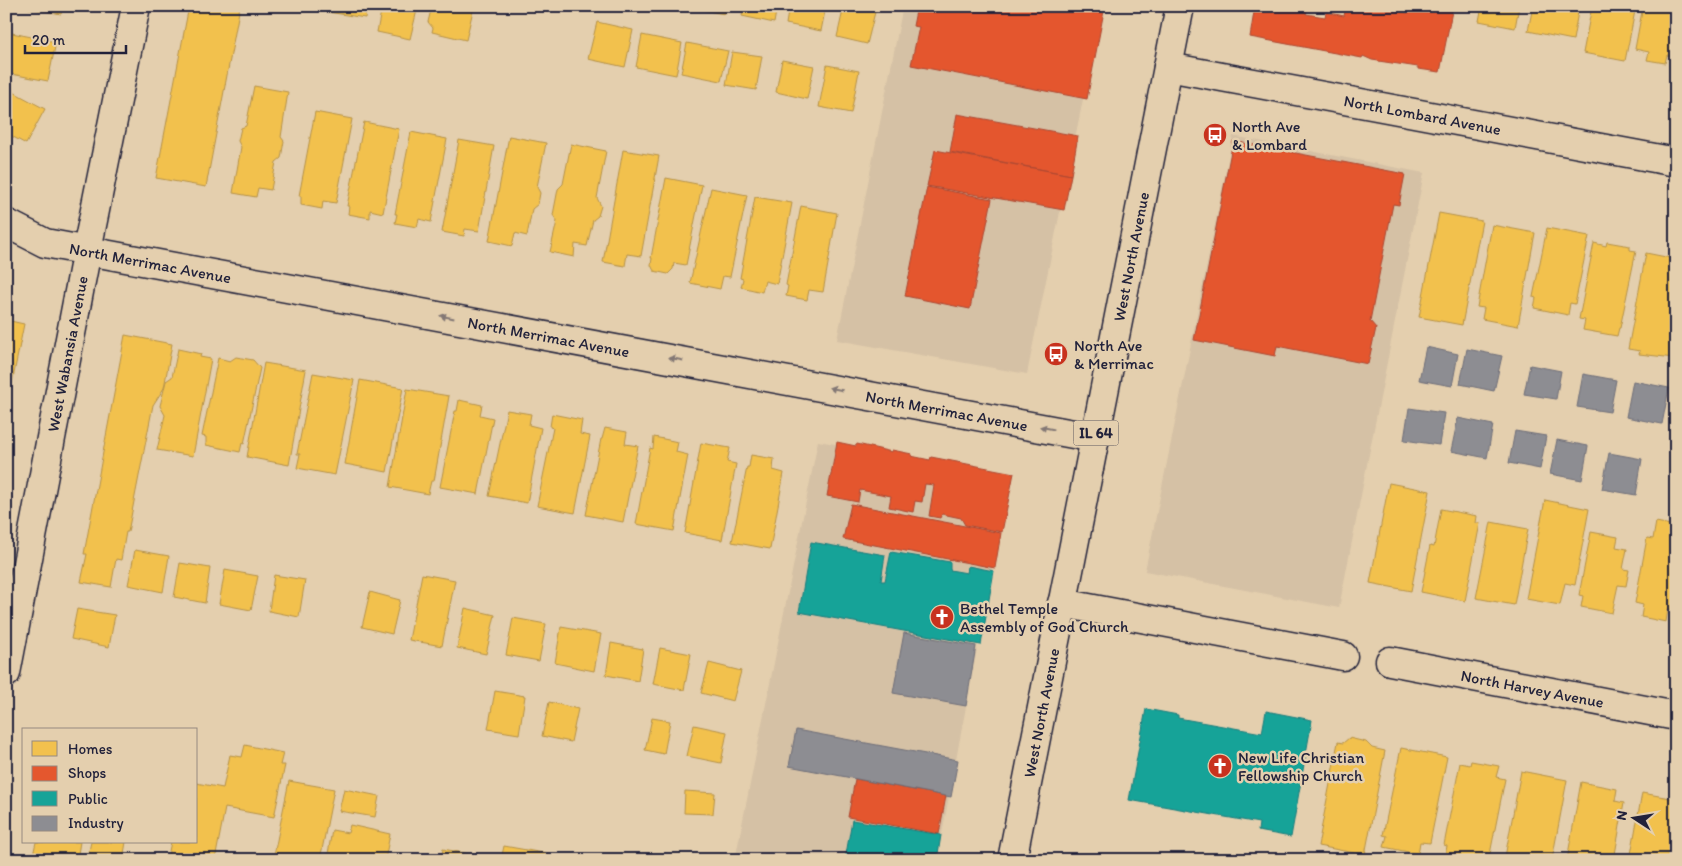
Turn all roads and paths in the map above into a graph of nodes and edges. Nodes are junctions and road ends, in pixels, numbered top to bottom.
1 (136, 6) edge
2 (1180, 6) edge
3 (1168, 67) junction
4 (1676, 162) edge
5 (6, 223) edge
6 (86, 250) junction
7 (1095, 438) junction
8 (1062, 603) junction
9 (1343, 656) dead end
10 (1390, 661) dead end
11 (6, 673) edge
12 (1676, 716) edge
13 (1012, 860) edge

1 - 6 street, West Wabansia Avenue
2 - 3 street, West North Avenue / IL 64
3 - 4 street, North Lombard Avenue
3 - 7 street, West North Avenue / IL 64
5 - 6 street, North Merrimac Avenue
7 -> 6 street, North Merrimac Avenue
6 - 11 street, West Wabansia Avenue
7 - 8 street, West North Avenue / IL 64
8 - 9 street
8 - 13 street, West North Avenue / IL 64
10 - 12 street, North Harvey Avenue

